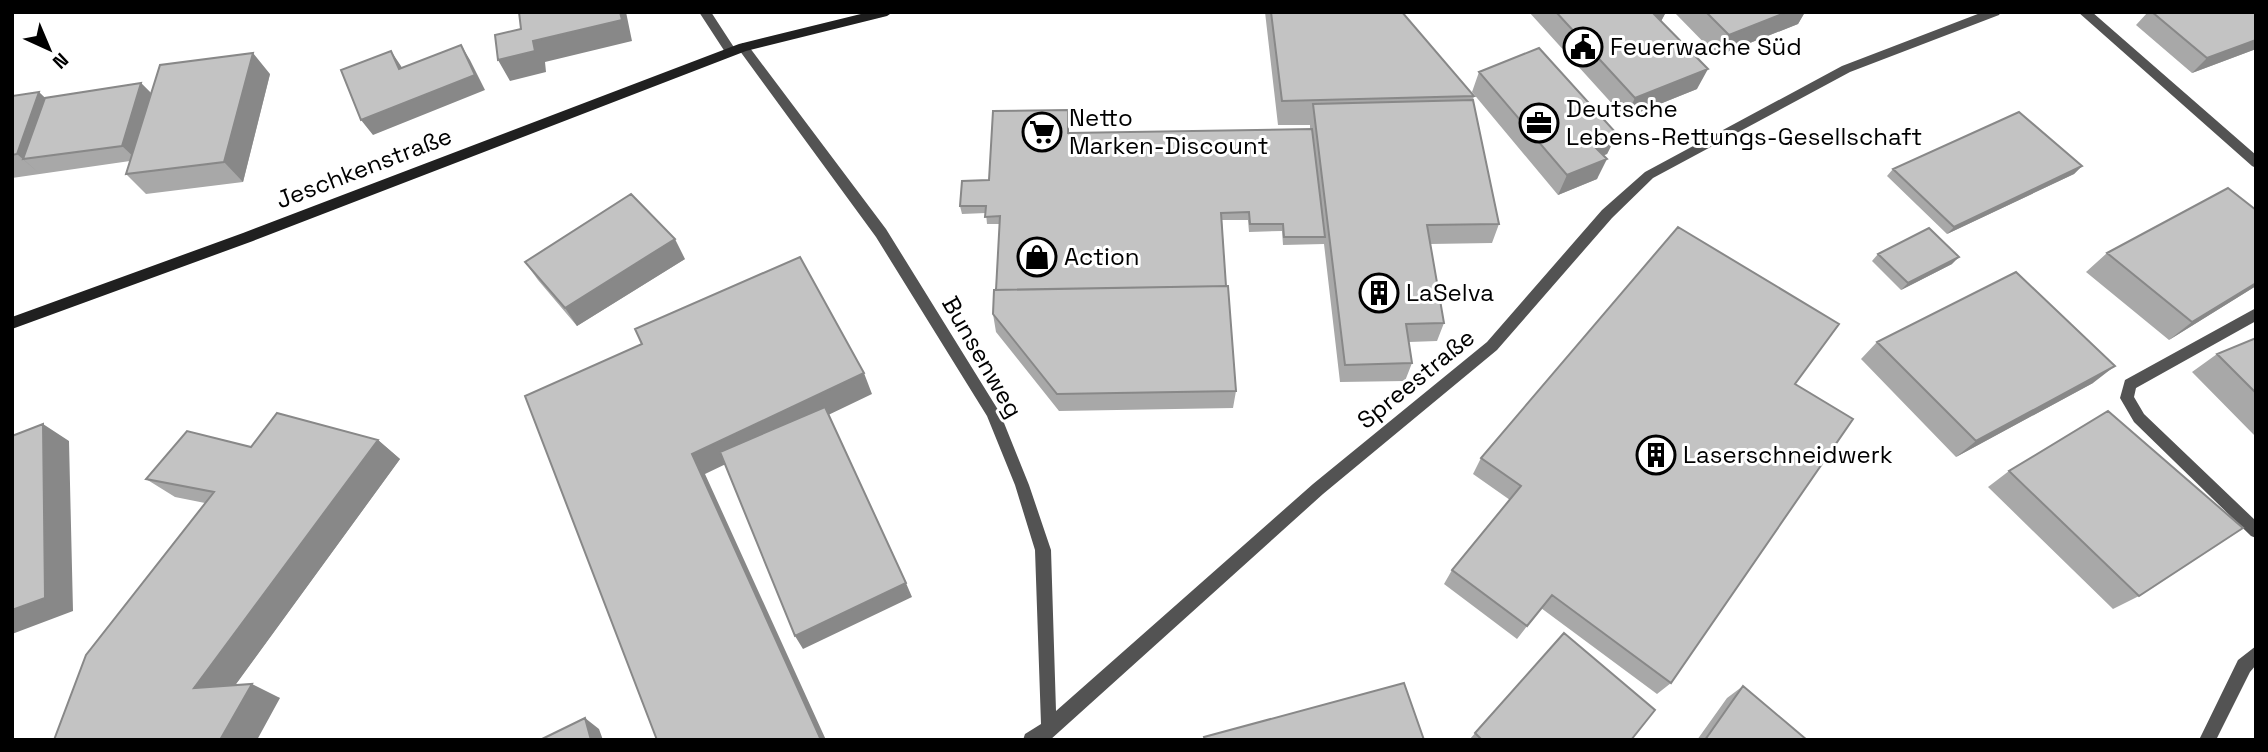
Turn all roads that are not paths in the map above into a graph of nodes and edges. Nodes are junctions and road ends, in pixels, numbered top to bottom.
1 (705, 12) edge
2 (887, 12) edge
3 (1995, 12) edge
4 (2084, 12) edge
5 (866, 15) edge
6 (737, 50) junction
7 (2256, 163) edge
8 (2256, 314) edge
9 (12, 323) edge
10 (2256, 531) edge
11 (2256, 654) edge
12 (1049, 734) edge
13 (1031, 740) edge
14 (2207, 740) edge

1 - 6 street
2 - 5 street, Jeschkenstraße
3 - 12 street, Spreestraße
4 - 7 street
5 - 6 street, Jeschkenstraße
6 - 9 street, Jeschkenstraße
6 - 12 street, Bunsenweg
8 - 10 street
11 - 14 street
12 - 13 street, Spreestraße

